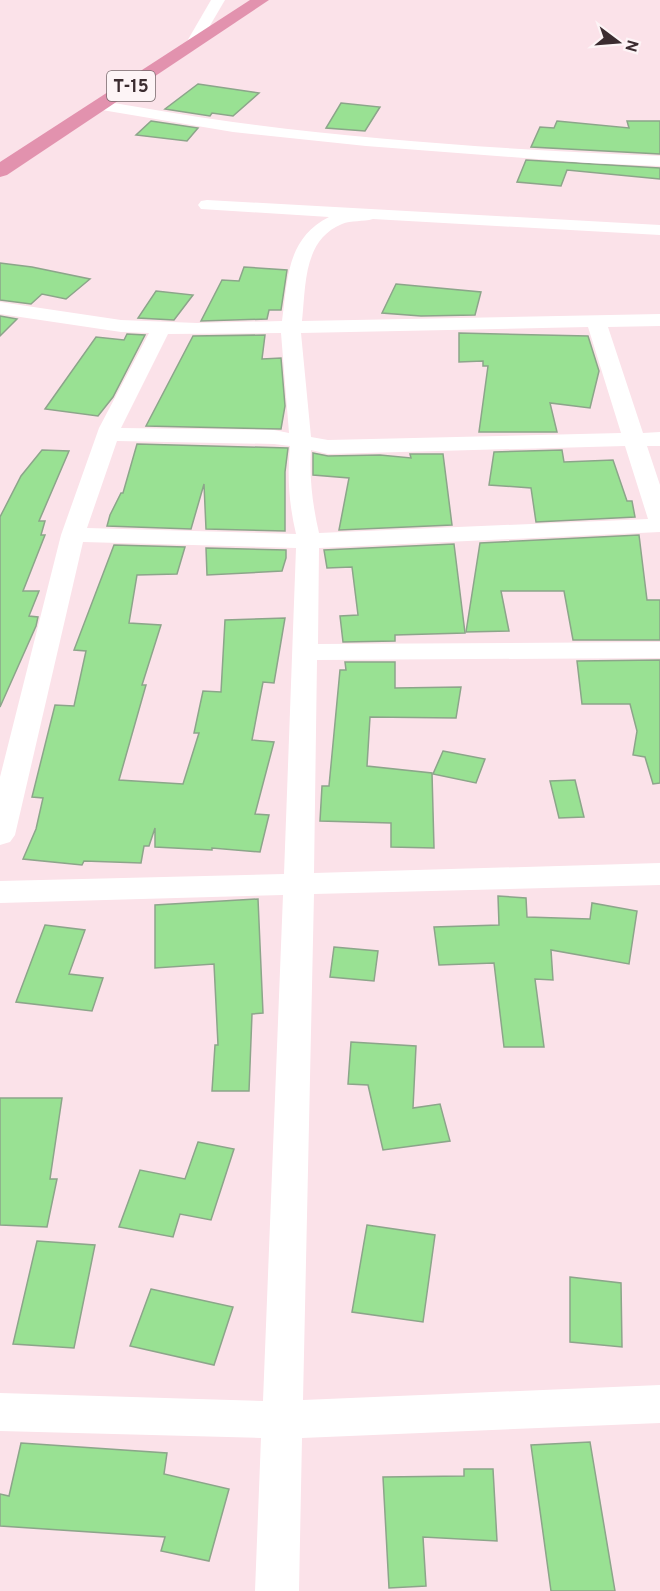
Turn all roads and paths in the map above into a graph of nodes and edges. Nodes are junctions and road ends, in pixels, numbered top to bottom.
1 (218, 0) edge
2 (261, 0) edge
3 (193, 43) junction
4 (102, 106) junction
5 (660, 161) edge
6 (0, 171) edge
7 (207, 205) dead end
8 (367, 216) junction
9 (660, 230) edge
10 (0, 308) edge
11 (660, 320) edge
12 (596, 321) junction
13 (162, 328) junction
14 (291, 329) junction
15 (108, 434) junction
16 (635, 439) junction
17 (660, 439) edge
18 (301, 444) junction
19 (660, 520) edge
20 (660, 525) edge
21 (73, 535) junction
22 (309, 541) junction
23 (660, 650) edge
24 (305, 652) junction
25 (0, 834) edge
26 (660, 874) edge
27 (299, 884) junction
28 (0, 892) edge
29 (660, 1404) edge
30 (0, 1412) edge
31 (282, 1420) junction
32 (277, 1591) edge

1 - 3 street
2 - 3 highway, T-15
3 - 4 highway, T-15
4 - 5 street
4 - 6 highway, T-15
7 - 8 street
8 - 9 street
8 - 14 street
10 - 13 street
11 - 12 street
12 - 14 street
12 - 16 street
13 - 14 street
13 - 15 street
14 - 18 street
15 - 18 street
15 - 21 street
16 - 17 street
16 - 18 street
16 - 19 street
18 - 22 street
20 - 22 street
21 - 22 street
21 - 25 street
22 - 24 street
23 - 24 street
24 - 27 street
26 - 27 street
27 - 28 street
27 - 31 street
29 - 31 street
30 - 31 street
31 - 32 street

